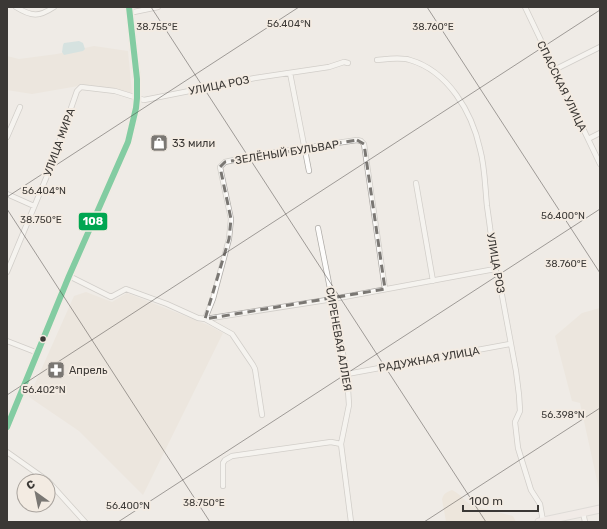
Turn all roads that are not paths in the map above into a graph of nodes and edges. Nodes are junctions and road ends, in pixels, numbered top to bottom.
1 (16, 7) edge
2 (54, 7) edge
3 (158, 7) edge
4 (525, 7) edge
5 (25, 9) edge
6 (129, 10) edge
7 (600, 47) edge
8 (377, 60) dead end
9 (348, 63) dead end
10 (554, 70) junction
11 (290, 73) junction
12 (137, 98) junction
13 (20, 107) dead end
14 (600, 132) edge
15 (7, 137) edge
16 (588, 139) junction
17 (305, 148) junction
18 (600, 164) edge
19 (309, 171) dead end
20 (416, 183) dead end
21 (7, 194) edge
22 (34, 206) junction
23 (318, 228) dead end
24 (495, 269) junction
25 (7, 272) edge
26 (69, 276) junction
27 (433, 281) junction
28 (385, 289) junction
29 (333, 299) junction
30 (205, 319) junction
31 (7, 341) edge
32 (510, 344) junction
33 (38, 353) junction
34 (347, 374) junction
35 (262, 415) dead end
36 (7, 427) edge
37 (341, 444) junction
38 (7, 452) edge
39 (37, 473) edge
40 (223, 486) dead end
41 (56, 490) edge
42 (600, 508) edge
43 (583, 512) junction
44 (544, 521) edge
45 (85, 522) edge
46 (351, 522) edge
47 (585, 522) edge

1 - 5 street
2 - 5 street
3 - 6 street
4 - 10 street, СПАССКАЯ УЛИЦА
6 - 12 street
7 - 10 street
8 - 24 street, УЛИЦА РОЗ
9 - 11 street, УЛИЦА РОЗ
10 - 16 street, СПАССКАЯ УЛИЦА
11 - 12 street, УЛИЦА РОЗ
11 - 17 street
12 - 22 street, УЛИЦА МИРА
12 - 26 street
13 - 15 street
14 - 16 street
16 - 18 street, СПАССКАЯ УЛИЦА
17 - 19 street
17 - 28 street, ЗЕЛЁНЫЙ БУЛЬВАР
17 - 30 street, ЗЕЛЁНЫЙ БУЛЬВАР
20 - 27 street
21 - 22 street
22 - 25 street, УЛИЦА МИРА
23 - 29 street, СИРЕНЕВАЯ АЛЛЕЯ
24 - 27 street
24 - 32 street, УЛИЦА РОЗ
26 - 30 street
26 - 33 street
27 - 28 street
28 - 29 street
29 - 30 street
29 - 34 street, СИРЕНЕВАЯ АЛЛЕЯ
30 - 35 street
31 - 33 street
32 - 34 street, РАДУЖНАЯ УЛИЦА
32 - 44 street, УЛИЦА РОЗ
33 - 36 street
34 - 37 street, СИРЕНЕВАЯ АЛЛЕЯ
37 - 40 street
37 - 46 street, СИРЕНЕВАЯ АЛЛЕЯ
38 - 39 street
41 - 45 street
42 - 43 main road
43 - 44 main road
43 - 47 street

